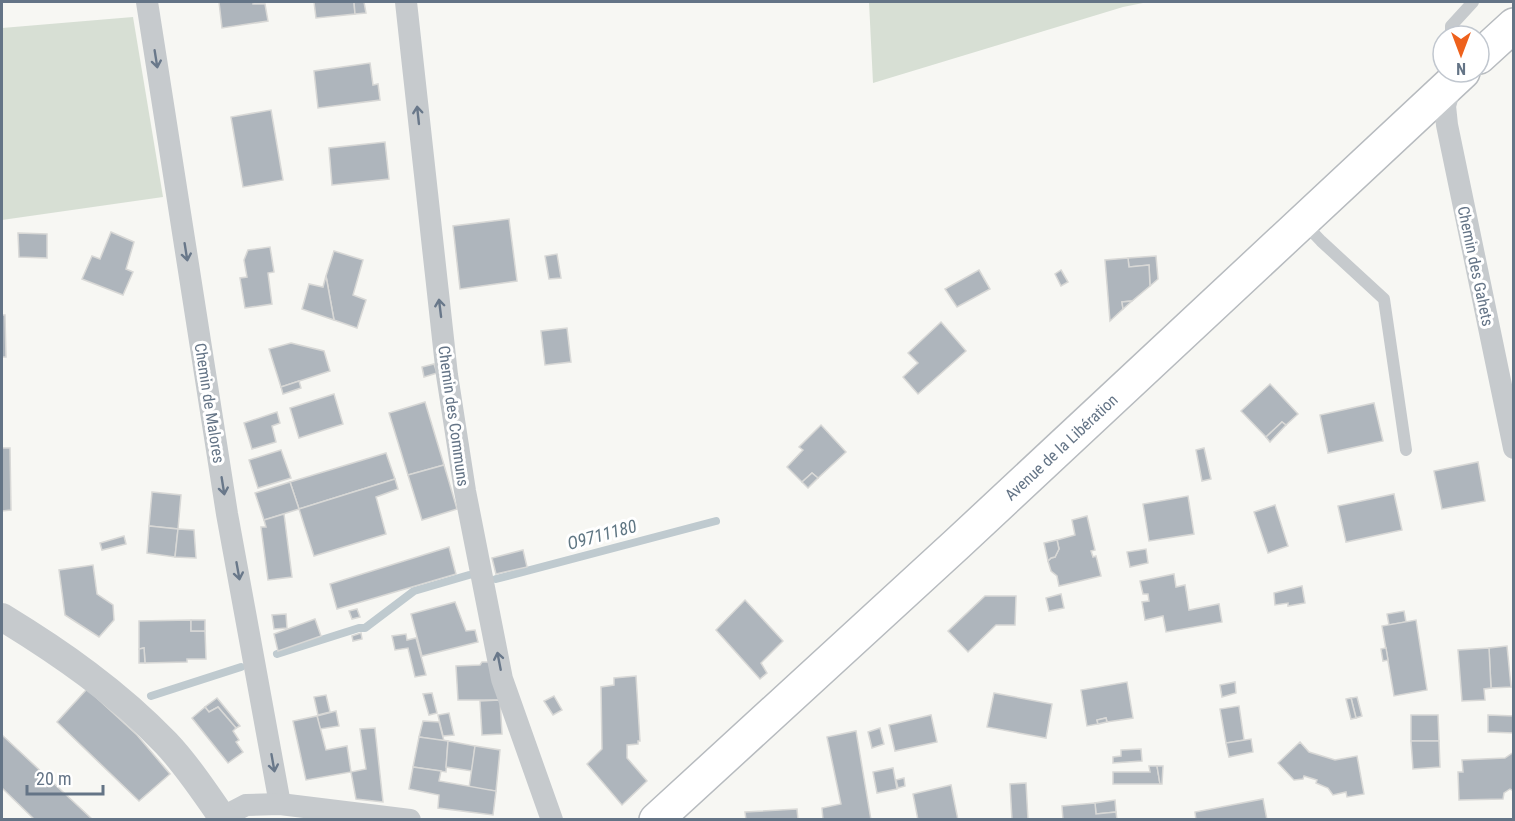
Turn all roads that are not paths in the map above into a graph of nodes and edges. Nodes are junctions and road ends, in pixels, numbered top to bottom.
1 (147, 2) edge
2 (406, 2) edge
3 (1473, 2) edge
4 (1453, 24) edge
5 (1514, 25) edge
6 (1491, 46) edge
7 (1447, 84) edge
8 (1452, 84) edge
9 (1303, 222) junction
10 (1514, 448) edge
11 (1406, 450) dead end
12 (2, 616) edge
13 (280, 804) junction
14 (224, 818) edge
15 (410, 819) edge
16 (552, 819) edge
17 (656, 819) edge

1 -> 13 street, Chemin de Malores
16 -> 2 street, Chemin des Communs
3 - 4 lane
5 - 6 main road
7 - 9 main road, Avenue de la Libération
8 - 10 street, Chemin des Gahets
9 - 11 lane
9 - 17 main road, Avenue de la Libération
12 - 14 street
13 - 14 street
13 - 15 street

